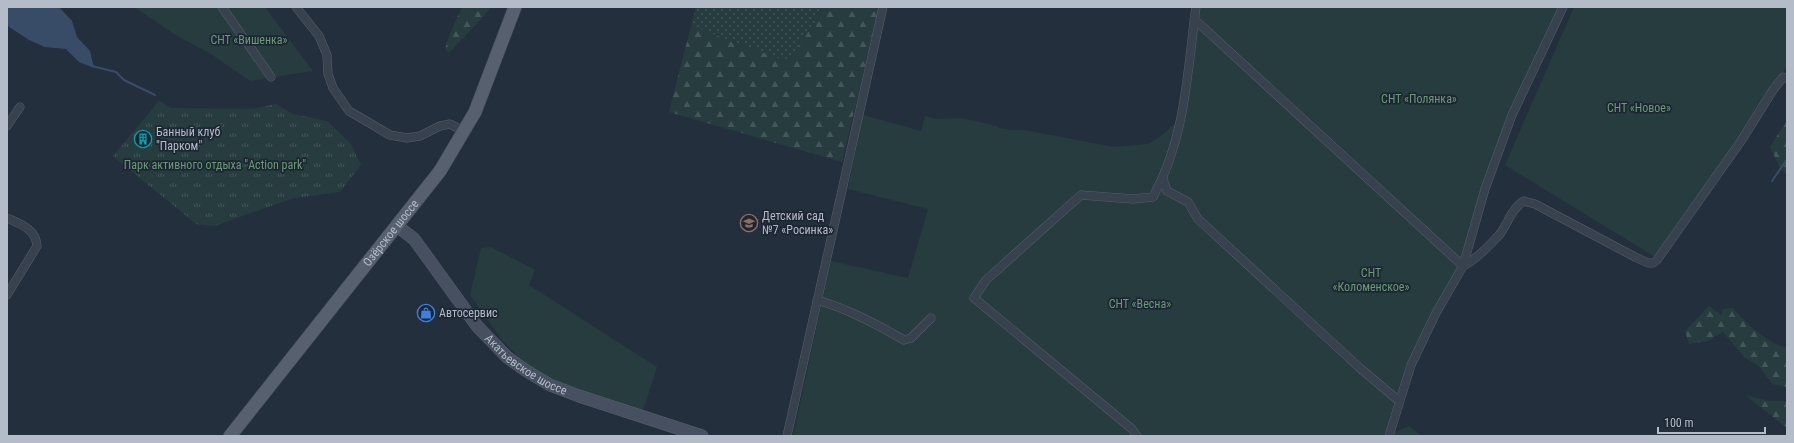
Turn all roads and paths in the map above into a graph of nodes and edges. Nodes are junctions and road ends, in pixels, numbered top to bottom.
1 (222, 7) edge
2 (296, 7) edge
3 (515, 7) edge
4 (883, 7) edge
5 (1196, 7) edge
6 (1563, 7) edge
7 (1194, 19) junction
8 (271, 77) dead end
9 (1787, 79) edge
10 (20, 107) dead end
11 (7, 126) edge
12 (464, 132) junction
13 (1163, 179) junction
14 (7, 218) edge
15 (397, 226) junction
16 (1463, 266) junction
17 (7, 295) edge
18 (817, 300) junction
19 (931, 318) dead end
20 (1399, 401) junction
21 (230, 436) edge
22 (702, 436) edge
23 (787, 436) edge
24 (1137, 436) edge
25 (1389, 436) edge

1 - 8 street
2 - 12 street
3 - 12 main road, Озёрское шоссе
4 - 18 street
5 - 7 street
6 - 16 street
7 - 13 street
7 - 16 street
9 - 16 street
10 - 11 street
12 - 15 main road, Озёрское шоссе
13 - 20 street
13 - 24 street
14 - 17 street
15 - 21 main road, Озёрское шоссе
15 - 22 main road, Акатьевское шоссе
16 - 20 street
18 - 19 street
18 - 23 street
20 - 25 street

